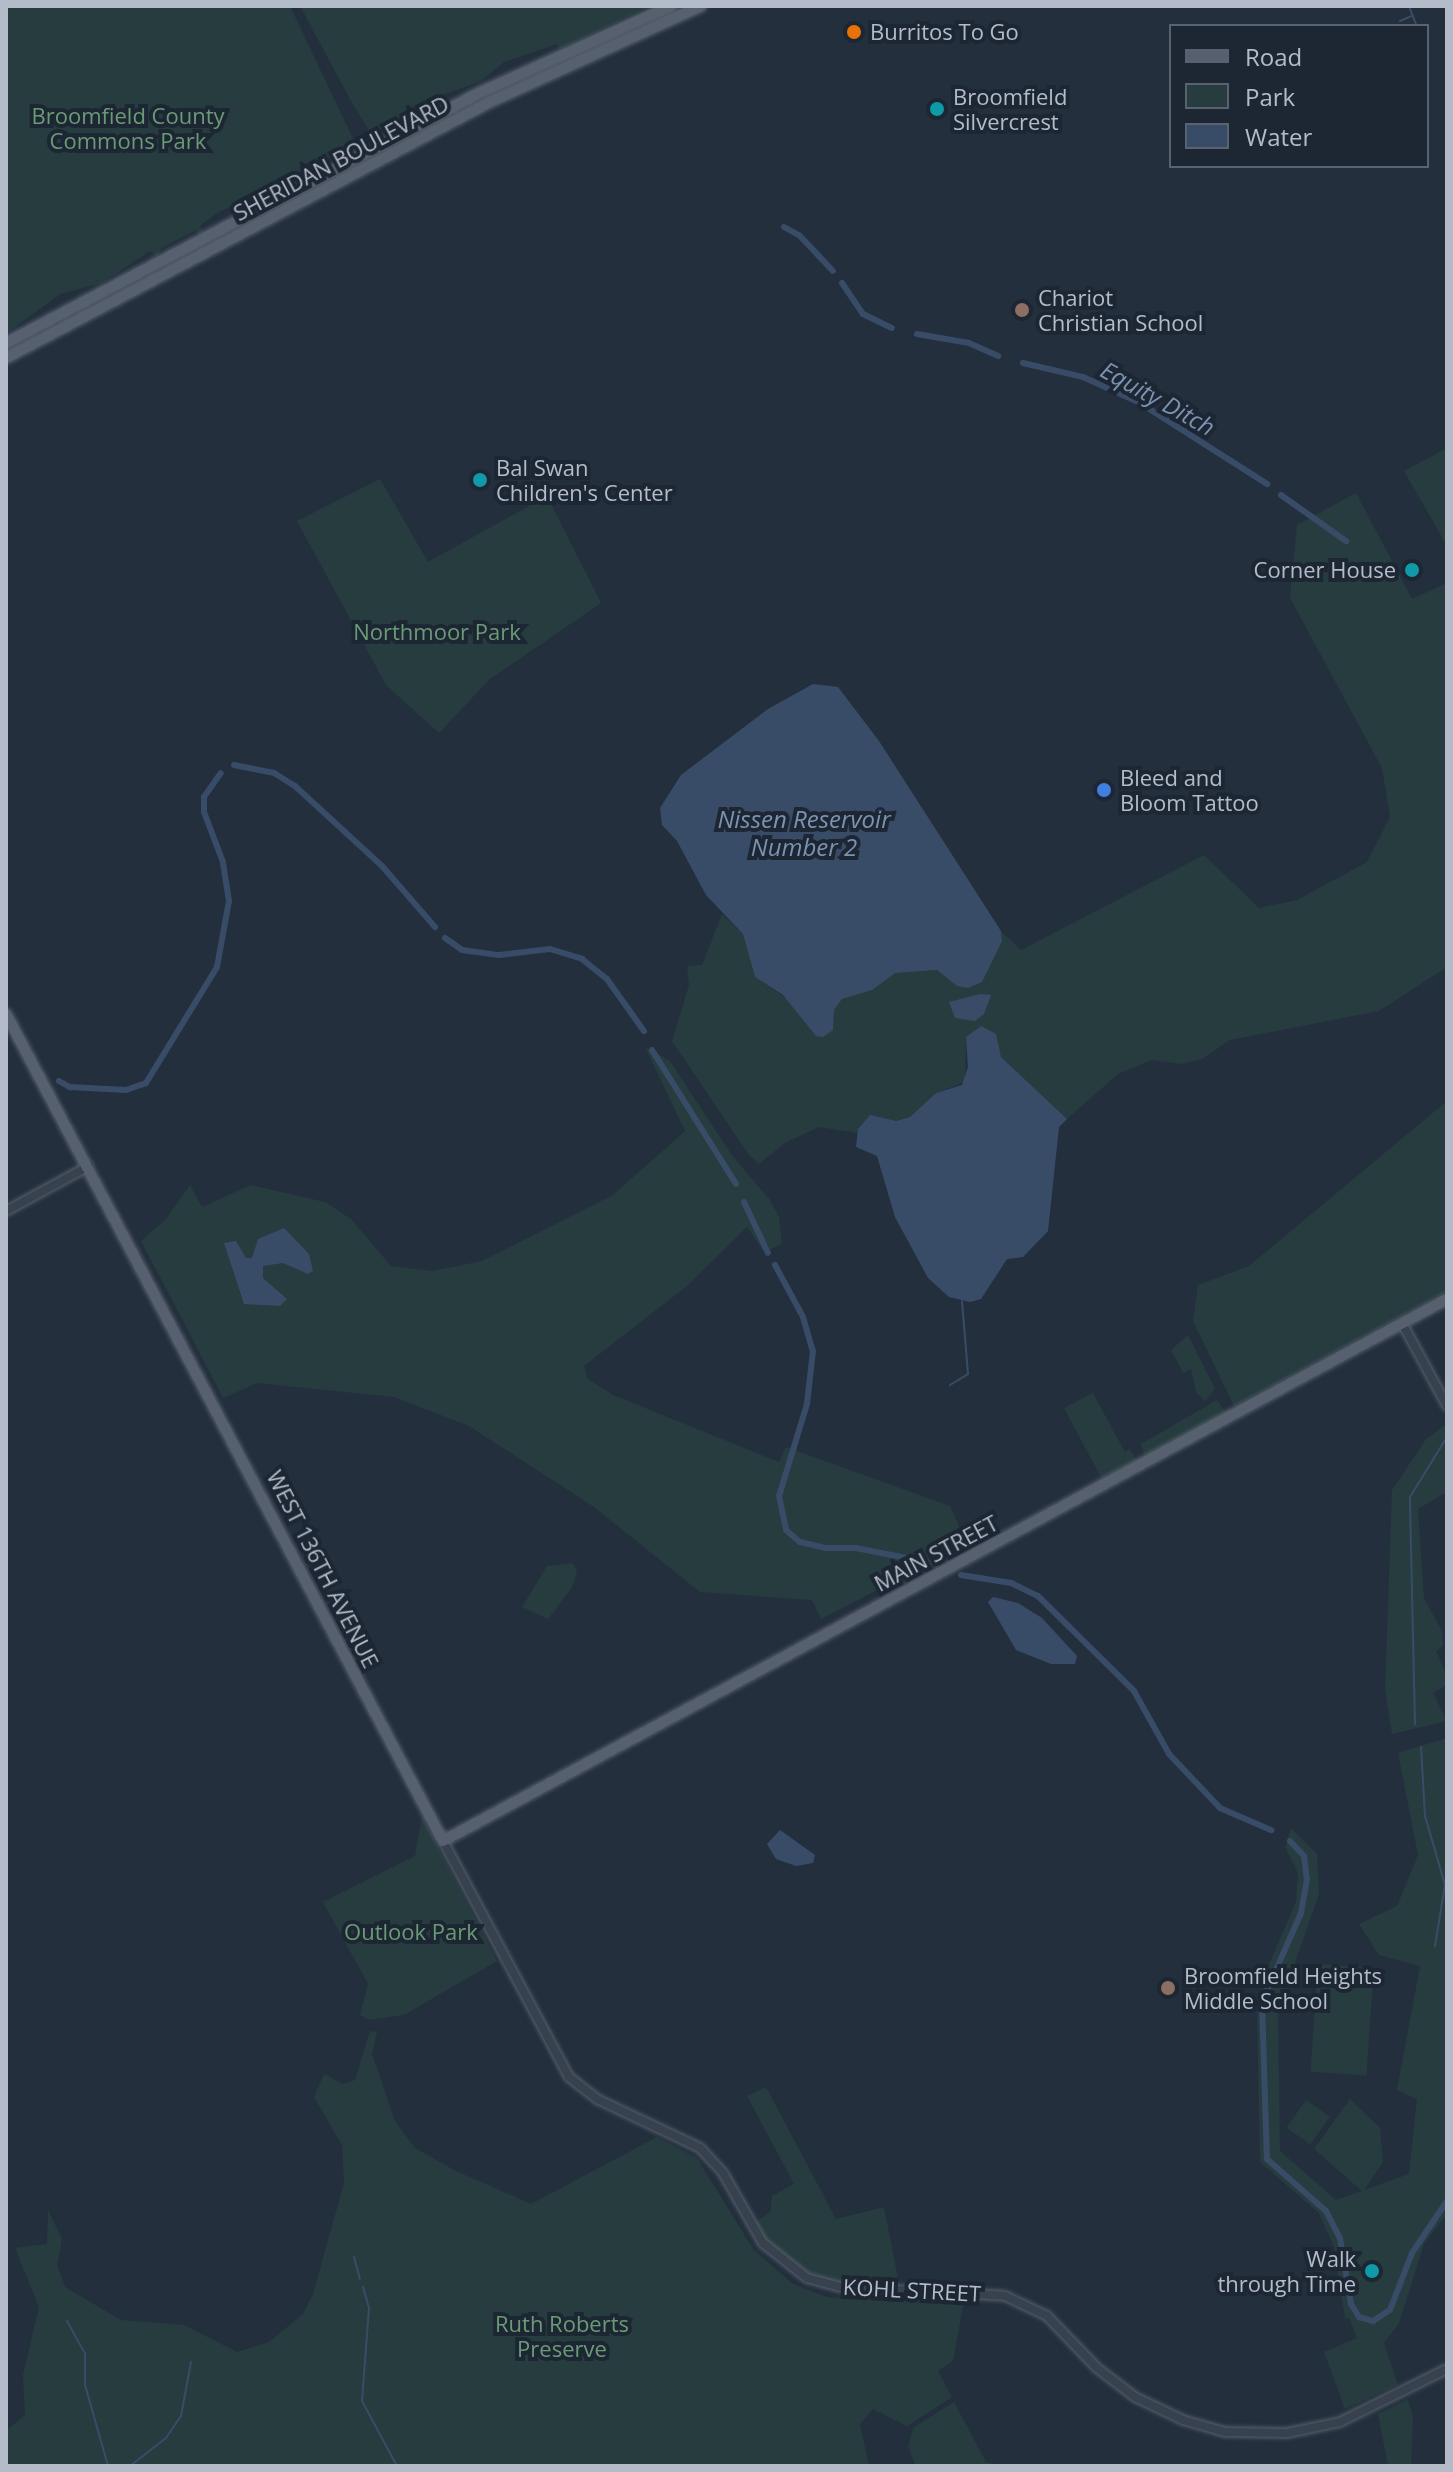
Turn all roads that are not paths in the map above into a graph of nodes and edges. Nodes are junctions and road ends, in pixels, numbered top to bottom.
1 (671, 6) edge
2 (701, 6) edge
3 (6, 343) edge
4 (6, 358) edge
5 (6, 1014) edge
6 (89, 1166) junction
7 (6, 1211) edge
8 (1447, 1299) edge
9 (1402, 1323) junction
10 (1447, 1406) edge
11 (443, 1841) junction
12 (633, 2115) joint
13 (1447, 2369) edge

1 - 3 main road, SHERIDAN BOULEVARD
2 - 4 main road, SHERIDAN BOULEVARD
5 - 6 main road, WEST 136TH AVENUE
6 - 7 street
6 - 11 main road, WEST 136TH AVENUE
8 - 9 main road, MAIN STREET
9 - 10 street
9 - 11 main road, MAIN STREET
11 - 12 street, WEST 136TH AVENUE
12 - 13 street, KOHL STREET

